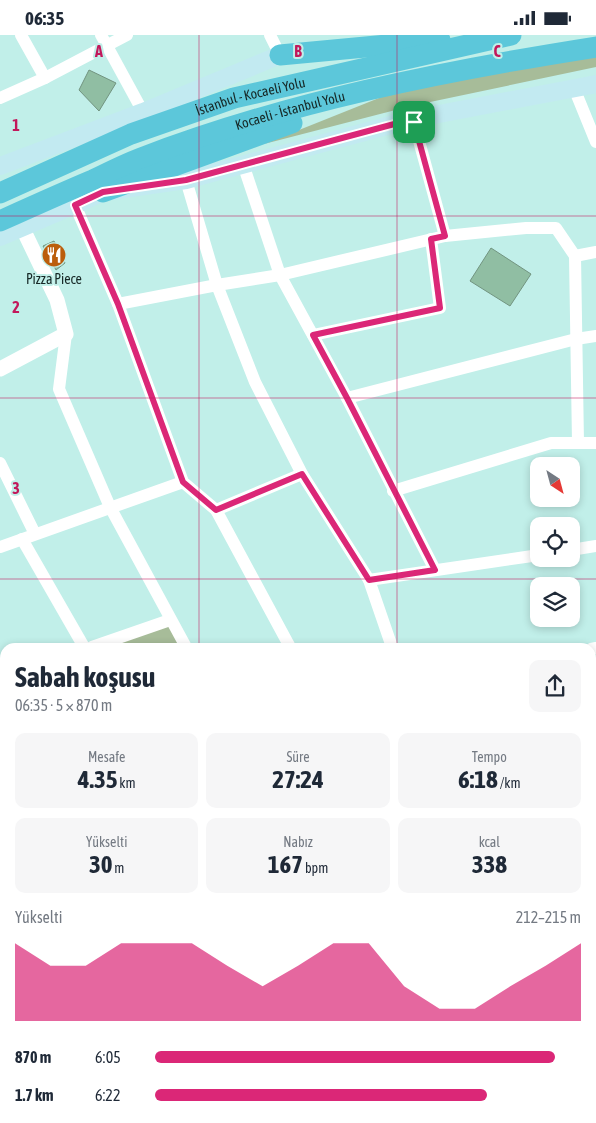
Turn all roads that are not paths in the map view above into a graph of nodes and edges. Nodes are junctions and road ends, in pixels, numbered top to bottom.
1 (21, 35) edge
2 (127, 35) edge
3 (270, 35) edge
4 (381, 35) edge
5 (492, 35) edge
6 (511, 35) edge
7 (104, 40) edge
8 (596, 47) edge
9 (280, 55) junction
10 (45, 78) junction
11 (395, 84) junction
12 (596, 84) edge
13 (574, 88) junction
14 (0, 98) edge
15 (143, 112) junction
16 (413, 119) junction
17 (596, 142) edge
18 (244, 164) junction
19 (0, 166) edge
20 (186, 180) junction
21 (103, 192) junction
22 (0, 193) edge
23 (75, 205) junction
24 (0, 221) edge
25 (22, 227) junction
26 (445, 236) junction
27 (0, 237) edge
28 (431, 239) junction
29 (596, 252) edge
30 (576, 256) junction
31 (280, 275) junction
32 (217, 285) junction
33 (118, 304) junction
34 (66, 334) junction
35 (313, 335) junction
36 (596, 336) edge
37 (576, 339) junction
38 (0, 369) edge
39 (347, 398) junction
40 (578, 443) junction
41 (596, 443) edge
42 (0, 463) edge
43 (302, 474) junction
44 (183, 482) junction
45 (394, 491) junction
46 (110, 507) junction
47 (216, 510) junction
48 (35, 535) junction
49 (22, 539) junction
50 (596, 546) edge
51 (0, 547) edge
52 (580, 549) edge
53 (530, 556) edge
54 (435, 570) junction
55 (369, 580) junction
56 (170, 620) junction
57 (82, 643) edge
58 (104, 643) edge
59 (184, 643) edge
60 (288, 643) edge
61 (391, 643) edge

1 - 10 street
2 - 7 street
3 - 9 street
4 - 9 main road
5 - 9 highway
6 - 22 highway, İstanbul - Kocaeli Yolu
7 - 10 street
7 - 15 street
8 - 11 highway, Kocaeli - İstanbul Yolu
9 - 15 main road
10 - 14 street
11 - 21 highway
11 - 24 highway, Kocaeli - İstanbul Yolu
12 - 13 main road
13 - 16 main road
13 - 17 street
15 - 19 main road
16 - 18 main road
16 - 26 street
18 - 20 main road
18 - 31 street
20 - 21 main road
20 - 32 street
21 - 23 main road
23 - 25 main road
23 - 33 street
25 - 27 main road
25 - 34 street
26 - 28 street
26 - 30 street
28 - 31 street
28 - 35 street
29 - 30 street
30 - 37 street
31 - 32 street
31 - 35 street
32 - 33 street
32 - 43 street
33 - 44 street
34 - 38 street
34 - 46 street
35 - 39 street
36 - 37 street
37 - 39 street
37 - 40 street
39 - 45 street
40 - 41 street
40 - 45 street
42 - 48 street
43 - 47 street
43 - 55 street
44 - 46 street
44 - 47 street
45 - 54 street
46 - 48 street
46 - 56 street
47 - 60 street
48 - 49 street
49 - 51 street
49 - 57 street
50 - 52 street
53 - 54 street
54 - 55 street
55 - 61 street
56 - 58 street
56 - 59 street

